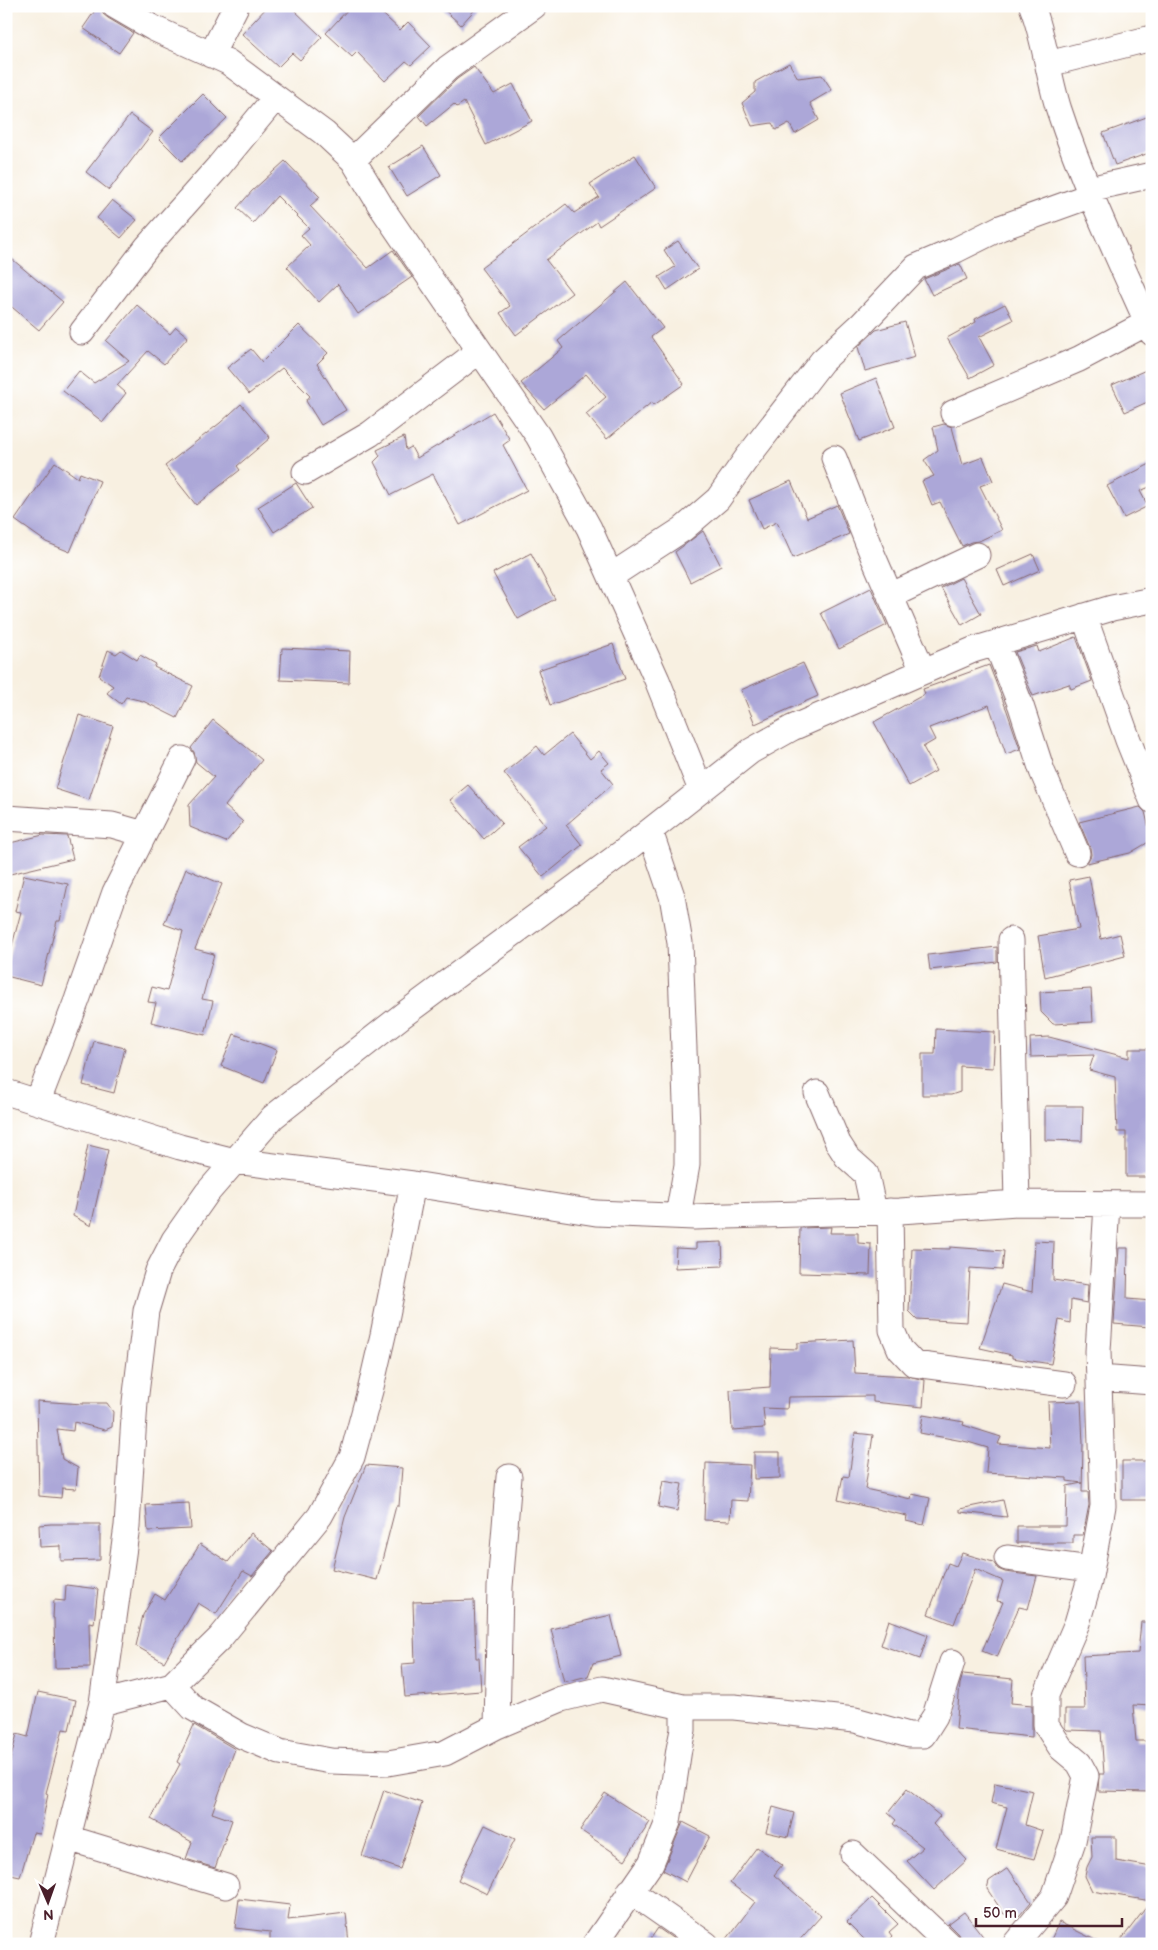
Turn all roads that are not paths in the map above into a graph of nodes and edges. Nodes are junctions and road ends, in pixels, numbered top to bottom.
1 (115, 6) edge
2 (236, 6) edge
3 (534, 6) edge
4 (1032, 6) edge
5 (1152, 38) edge
6 (212, 55) junction
7 (1048, 64) junction
8 (275, 98) junction
9 (353, 160) junction
10 (1152, 175) edge
11 (1091, 192) junction
12 (1150, 328) edge
13 (82, 332) dead end
14 (479, 351) junction
15 (953, 413) dead end
16 (834, 458) dead end
17 (305, 472) dead end
18 (977, 555) dead end
19 (611, 576) junction
20 (890, 596) junction
21 (1152, 600) edge
22 (1084, 616) junction
23 (996, 643) junction
24 (923, 671) junction
25 (182, 759) dead end
26 (701, 790) junction
27 (1152, 800) edge
28 (6, 818) edge
29 (650, 831) junction
30 (144, 834) junction
31 (1076, 853) dead end
32 (1011, 940) dead end
33 (6, 1092) edge
34 (817, 1093) dead end
35 (38, 1101) junction
36 (235, 1161) junction
37 (413, 1184) junction
38 (1016, 1203) junction
39 (1152, 1204) edge
40 (1107, 1205) junction
41 (882, 1211) junction
42 (678, 1216) junction
43 (1099, 1378) junction
44 (1152, 1382) edge
45 (1064, 1384) dead end
46 (509, 1477) dead end
47 (1007, 1558) dead end
48 (1092, 1569) junction
49 (952, 1662) dead end
50 (172, 1685) junction
51 (102, 1703) junction
52 (683, 1707) junction
53 (497, 1726) junction
54 (68, 1838) junction
55 (853, 1854) dead end
56 (226, 1886) dead end
57 (630, 1891) junction
58 (41, 1944) edge
59 (595, 1944) edge
60 (706, 1944) edge
61 (948, 1944) edge
62 (1016, 1944) edge

1 - 6 street
2 - 6 street
3 - 9 street
4 - 7 street
5 - 7 street
6 - 8 street
7 - 11 street
8 - 9 street
8 - 13 street
9 - 14 street
10 - 11 street
11 - 12 street
11 - 19 street
12 - 15 street
14 - 17 street
14 - 19 street
16 - 20 street
18 - 20 street
19 - 26 street
20 - 24 street
21 - 22 street
22 - 23 street
22 - 27 street
23 - 24 street
23 - 31 street
24 - 26 street
25 - 30 street
26 - 29 street
28 - 30 street
29 - 36 street
29 - 42 street
30 - 35 street
32 - 38 street
33 - 35 street
34 - 41 street
35 - 36 street
36 - 37 street
36 - 51 street
37 - 42 street
37 - 50 street
38 - 40 street
38 - 41 street
39 - 40 street
40 - 43 street
41 - 42 street
41 - 45 street
43 - 44 street
43 - 48 street
46 - 53 street
47 - 48 street
48 - 62 street
49 - 52 street
50 - 51 street
50 - 53 street
51 - 54 street
52 - 53 street
52 - 57 street
54 - 56 street
54 - 58 street
55 - 61 street
57 - 59 street
57 - 60 street

